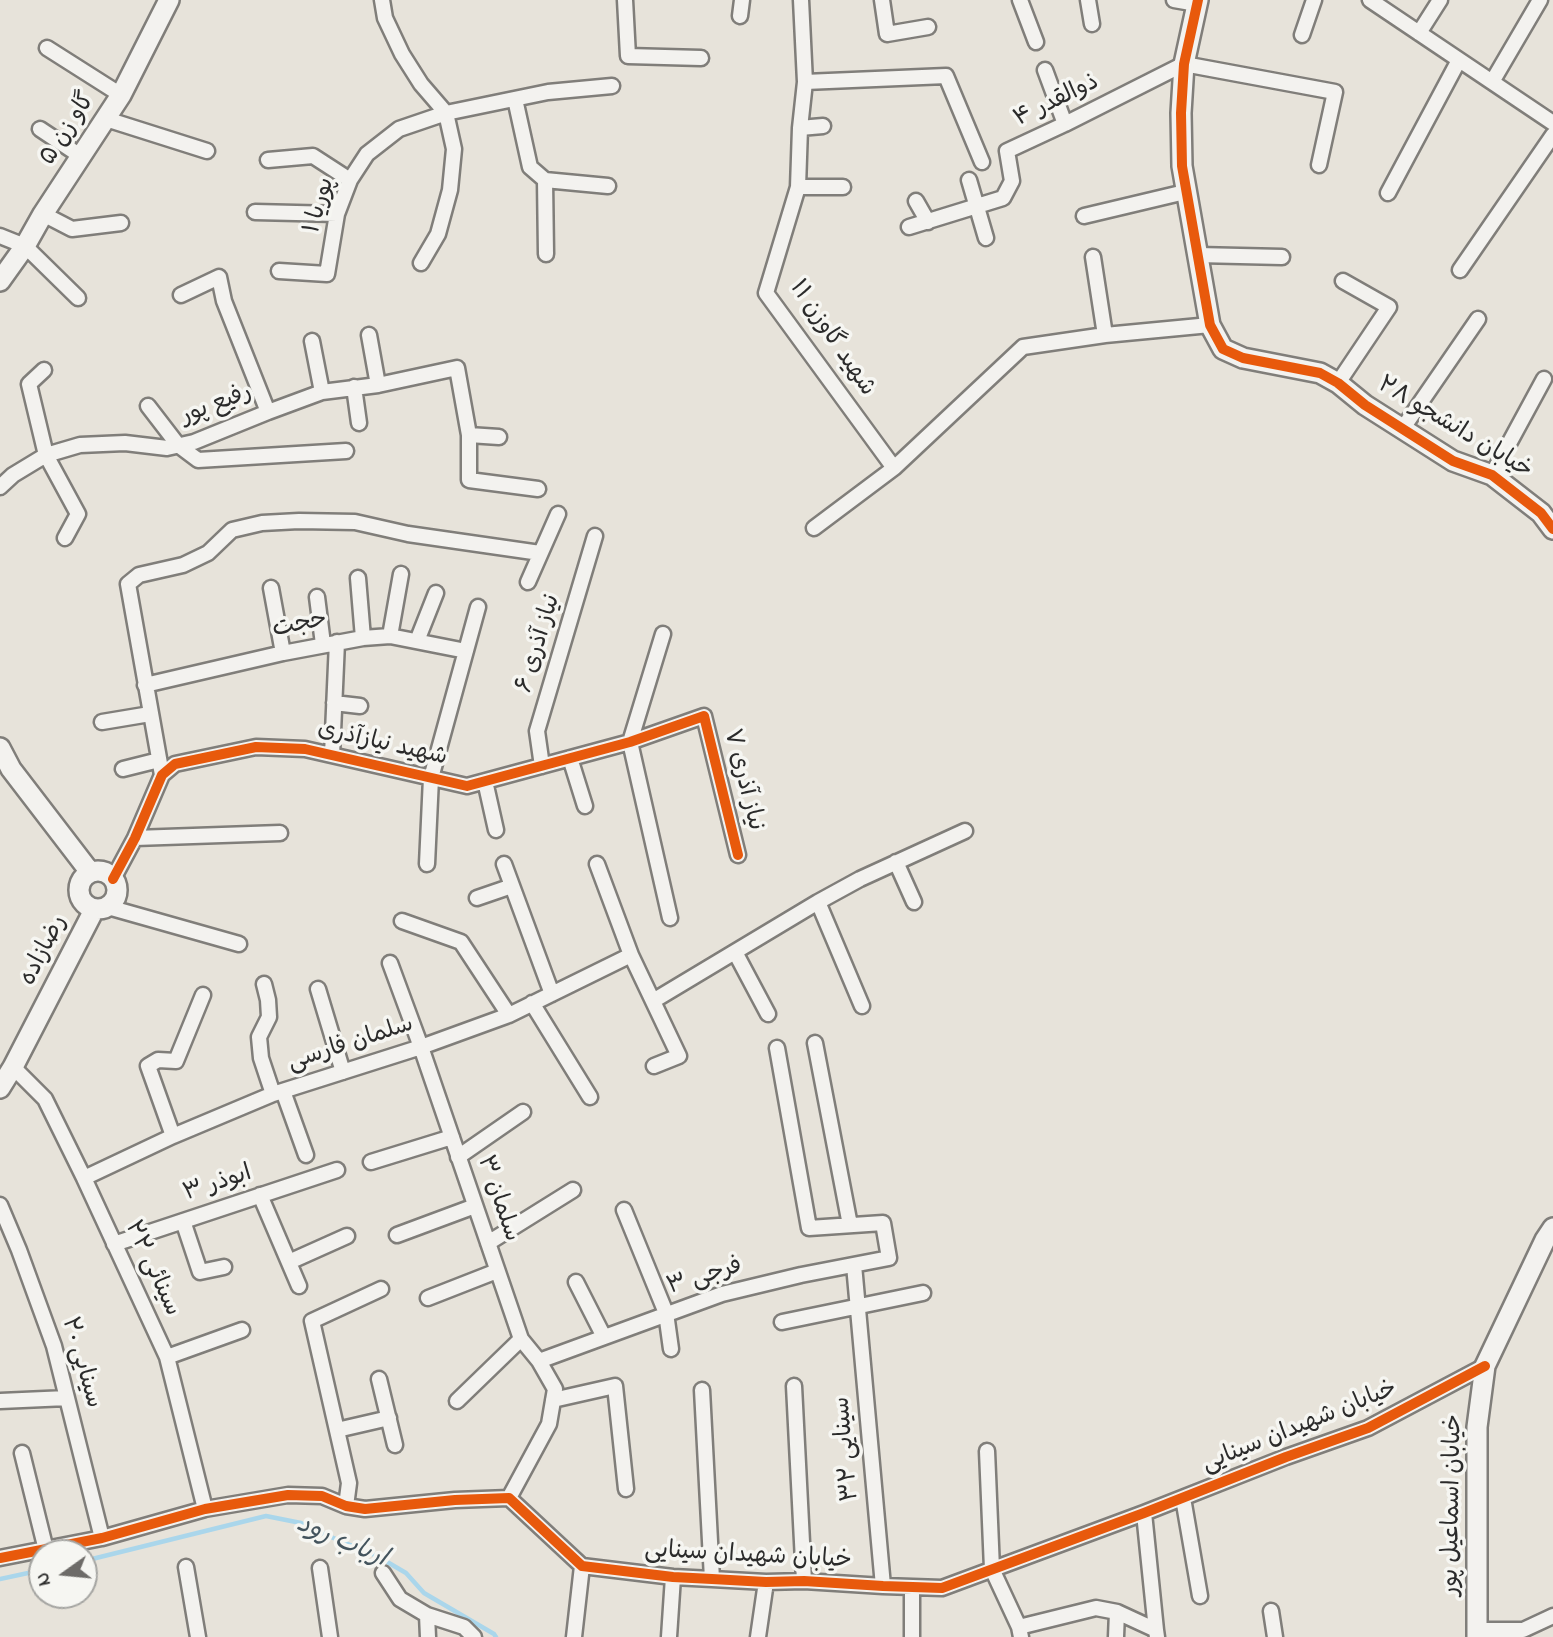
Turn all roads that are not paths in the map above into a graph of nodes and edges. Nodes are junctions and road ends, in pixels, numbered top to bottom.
1 (169, 0) edge
2 (382, 0) edge
3 (625, 0) edge
4 (742, 0) edge
5 (800, 0) edge
6 (882, 0) edge
7 (1020, 0) edge
8 (1088, 0) edge
9 (1174, 0) edge
10 (1314, 0) edge
11 (1440, 0) edge
12 (1540, 0) edge
13 (1197, 2) edge
14 (1377, 2) edge
15 (740, 16) dead end
16 (1092, 24) dead end
17 (928, 27) dead end
18 (1419, 33) junction
19 (1302, 34) dead end
20 (1036, 41) dead end
21 (47, 48) dead end
22 (701, 58) dead end
23 (1459, 60) junction
24 (1184, 64) junction
25 (1045, 70) dead end
26 (805, 82) junction
27 (1492, 82) junction
28 (612, 86) dead end
29 (121, 94) junction
30 (515, 99) junction
31 (446, 113) junction
32 (106, 119) junction
33 (1553, 123) edge
34 (1065, 124) junction
35 (823, 126) dead end
36 (800, 128) junction
37 (40, 129) dead end
38 (1553, 135) edge
39 (207, 151) dead end
40 (82, 157) junction
41 (268, 160) dead end
42 (982, 162) dead end
43 (1319, 165) dead end
44 (350, 180) junction
45 (545, 180) junction
46 (969, 180) dead end
47 (608, 186) dead end
48 (798, 187) junction
49 (843, 187) dead end
50 (1185, 192) junction
51 (1388, 193) dead end
52 (916, 201) dead end
53 (977, 206) junction
54 (255, 212) dead end
55 (43, 214) junction
56 (337, 214) junction
57 (1084, 216) dead end
58 (928, 222) junction
59 (121, 223) dead end
60 (909, 228) dead end
61 (0, 236) edge
62 (986, 238) dead end
63 (25, 246) junction
64 (546, 254) dead end
65 (1198, 255) junction
66 (1093, 257) dead end
67 (1282, 257) dead end
68 (421, 264) dead end
69 (1460, 270) dead end
70 (279, 271) dead end
71 (0, 281) edge
72 (1343, 281) dead end
73 (181, 295) dead end
74 (78, 298) dead end
75 (1478, 318) dead end
76 (1210, 326) junction
77 (369, 335) dead end
78 (1105, 335) junction
79 (312, 341) dead end
80 (44, 370) dead end
81 (1544, 379) dead end
82 (1338, 383) junction
83 (378, 385) junction
84 (354, 387) junction
85 (322, 392) junction
86 (148, 406) dead end
87 (268, 412) junction
88 (359, 423) dead end
89 (1403, 428) junction
90 (469, 435) junction
91 (499, 437) dead end
92 (178, 445) junction
93 (346, 452) dead end
94 (46, 455) junction
95 (894, 468) junction
96 (1492, 475) junction
97 (0, 487) edge
98 (538, 489) dead end
99 (558, 514) dead end
100 (814, 528) dead end
101 (1553, 529) edge
102 (595, 536) dead end
103 (65, 538) dead end
104 (540, 554) junction
105 (401, 574) dead end
106 (358, 578) dead end
107 (527, 582) dead end
108 (271, 588) dead end
109 (436, 593) dead end
110 (317, 597) dead end
111 (478, 607) dead end
112 (663, 634) dead end
113 (390, 636) junction
114 (363, 638) junction
115 (417, 641) junction
116 (330, 643) junction
117 (466, 651) junction
118 (283, 653) junction
119 (145, 685) junction
120 (334, 703) junction
121 (360, 706) dead end
122 (150, 714) junction
123 (704, 716) joint
124 (102, 722) dead end
125 (630, 742) junction
126 (0, 748) edge
127 (332, 755) junction
128 (570, 758) junction
129 (159, 760) junction
130 (542, 766) junction
131 (123, 769) dead end
132 (162, 775) junction
133 (431, 778) junction
134 (485, 781) junction
135 (585, 806) dead end
136 (495, 830) dead end
137 (965, 831) dead end
138 (280, 834) dead end
139 (135, 838) junction
140 (738, 855) dead end
141 (896, 862) junction
142 (504, 863) dead end
143 (426, 864) dead end
144 (597, 864) dead end
145 (90, 873) junction
146 (113, 879) junction
147 (512, 886) junction
148 (477, 898) dead end
149 (818, 902) junction
150 (914, 902) dead end
151 (101, 908) junction
152 (670, 918) dead end
153 (402, 921) dead end
154 (239, 944) dead end
155 (735, 952) junction
156 (631, 955) junction
157 (390, 963) dead end
158 (264, 984) dead end
159 (318, 989) dead end
160 (552, 994) junction
161 (203, 995) dead end
162 (653, 1001) junction
163 (532, 1003) junction
164 (862, 1006) dead end
165 (768, 1014) dead end
166 (509, 1015) junction
167 (816, 1043) dead end
168 (421, 1047) junction
169 (777, 1048) dead end
170 (13, 1066) junction
171 (654, 1066) dead end
172 (343, 1072) junction
173 (0, 1088) edge
174 (278, 1093) junction
175 (590, 1097) dead end
176 (523, 1112) dead end
177 (173, 1136) junction
178 (452, 1137) junction
179 (306, 1156) dead end
180 (458, 1157) junction
181 (371, 1162) dead end
182 (337, 1170) dead end
183 (84, 1178) junction
184 (573, 1190) dead end
185 (260, 1195) junction
186 (0, 1205) edge
187 (475, 1206) junction
188 (624, 1210) dead end
189 (183, 1221) junction
190 (850, 1225) junction
191 (1553, 1228) edge
192 (397, 1235) dead end
193 (347, 1236) dead end
194 (488, 1243) junction
195 (114, 1244) junction
196 (289, 1262) junction
197 (853, 1265) junction
198 (224, 1267) dead end
199 (497, 1271) junction
200 (576, 1282) dead end
201 (299, 1286) dead end
202 (381, 1289) dead end
203 (923, 1293) dead end
204 (428, 1298) dead end
205 (857, 1307) junction
206 (666, 1314) junction
207 (782, 1322) dead end
208 (242, 1330) dead end
209 (604, 1337) junction
210 (521, 1339) junction
211 (671, 1349) dead end
212 (167, 1357) junction
213 (539, 1361) junction
214 (1485, 1366) junction
215 (379, 1379) dead end
216 (794, 1386) dead end
217 (702, 1390) dead end
218 (67, 1398) junction
219 (553, 1400) junction
220 (0, 1401) edge
221 (457, 1401) dead end
222 (388, 1418) junction
223 (337, 1430) junction
224 (395, 1446) dead end
225 (987, 1451) dead end
226 (22, 1453) dead end
227 (626, 1489) dead end
228 (1182, 1498) junction
229 (509, 1499) junction
230 (346, 1506) junction
231 (205, 1509) junction
232 (1144, 1513) junction
233 (102, 1538) junction
234 (43, 1539) edge
235 (97, 1539) edge
236 (28, 1553) edge
237 (0, 1558) edge
238 (582, 1566) junction
239 (187, 1567) dead end
240 (320, 1568) dead end
241 (992, 1569) junction
242 (383, 1573) dead end
243 (673, 1577) junction
244 (712, 1579) junction
245 (804, 1581) junction
246 (766, 1582) junction
247 (883, 1587) junction
248 (912, 1587) junction
249 (1200, 1596) dead end
250 (1271, 1611) dead end
251 (1117, 1612) junction
252 (427, 1615) junction
253 (1553, 1615) edge
254 (1020, 1632) edge
255 (1157, 1634) edge
256 (1477, 1634) edge
257 (198, 1637) edge
258 (330, 1637) edge
259 (428, 1637) edge
260 (474, 1637) edge
261 (574, 1637) edge
262 (669, 1637) edge
263 (758, 1637) edge
264 (912, 1637) edge
265 (1116, 1637) edge
266 (1275, 1637) edge

1 - 29 street, گاو زن ۵
2 - 31 street
3 - 22 street
4 - 15 street
5 - 26 street, شهید گاوزن ۱۱
6 - 17 street
7 - 20 street
8 - 16 street
9 - 13 street
10 - 19 street
11 - 18 street
12 - 27 street
13 - 24 street, خیابان دانشجو ۲۸
14 - 18 street
18 - 23 street
21 - 29 street
23 - 27 street
23 - 51 street
24 - 34 street, ذوالقدر ۴
24 - 43 street
24 - 50 street, خیابان دانشجو ۲۸
25 - 34 street
26 - 36 street, شهید گاوزن ۱۱
26 - 42 street
27 - 33 street
28 - 30 street, پوریا ۱
29 - 32 street, گاو زن ۵
30 - 31 street, پوریا ۱
30 - 45 street
31 - 44 street, پوریا ۱
31 - 68 street
32 - 39 street
32 - 40 street, گاو زن ۵
34 - 53 street, ذوالقدر ۴
35 - 36 street
36 - 48 street, شهید گاوزن ۱۱
37 - 40 street
38 - 69 street
40 - 55 street, گاو زن ۵
41 - 44 street
44 - 56 street, پوریا ۱
45 - 47 street
45 - 64 street
46 - 53 street
48 - 49 street
48 - 95 street, شهید گاوزن ۱۱
50 - 57 street
50 - 65 street, خیابان دانشجو ۲۸
52 - 58 street
53 - 58 street, ذوالقدر ۴
53 - 62 street
54 - 56 street
55 - 59 street
55 - 63 street, گاو زن ۵
56 - 70 street, پوریا ۱
58 - 60 street, ذوالقدر ۴
61 - 63 street
63 - 71 street, گاو زن ۵
63 - 74 street
65 - 67 street
65 - 76 street, خیابان دانشجو ۲۸
66 - 78 street
72 - 82 street
73 - 87 street
75 - 89 street
76 - 78 street
76 - 82 street, خیابان دانشجو ۲۸
77 - 83 street
78 - 95 street
79 - 85 street
80 - 94 street
81 - 96 street
82 - 89 street, خیابان دانشجو ۲۸
83 - 84 street, رفیع پور
83 - 90 street, رفیع پور
84 - 85 street, رفیع پور
84 - 88 street
85 - 87 street, رفیع پور
86 - 92 street
87 - 92 street, رفیع پور
89 - 96 street, خیابان دانشجو ۲۸
90 - 91 street
90 - 98 street
92 - 93 street
92 - 94 street, رفیع پور
94 - 97 street, رفیع پور
94 - 103 street
95 - 100 street
96 - 101 street, خیابان دانشجو ۲۸
99 - 104 street
102 - 130 street, نیاز آذری ۶
104 - 107 street
104 - 119 street
105 - 113 street
106 - 114 street
108 - 118 street
109 - 115 street
110 - 116 street
111 - 117 street
112 - 125 street
113 - 114 street, حجت
113 - 115 street, حجت
114 - 116 street, حجت
115 - 117 street, حجت
116 - 118 street, حجت
116 - 120 street
117 - 133 street
118 - 119 street, حجت
119 - 122 street
120 - 121 street
120 - 127 street
122 - 124 street
122 - 129 street
123 - 125 street, شهید نیازآذری
123 - 140 street, نیاز آذری ۷
125 - 128 street, شهید نیازآذری
125 - 152 street
126 - 145 street
127 - 132 street, شهید نیازآذری
127 - 133 street, شهید نیازآذری
128 - 130 street, شهید نیازآذری
128 - 135 street
129 - 131 street
129 - 132 street
130 - 134 street, شهید نیازآذری
132 - 139 street
133 - 134 street, شهید نیازآذری
133 - 143 street
134 - 136 street
137 - 141 street
138 - 139 street
139 - 146 street
141 - 149 street
141 - 150 street
142 - 147 street
144 - 156 street
145 - 146 street
145 - 151 street
146 - 151 street
147 - 148 street
147 - 160 street
149 - 155 street
149 - 164 street
151 - 154 street
151 - 170 street, رضازاده
153 - 166 street
155 - 162 street
155 - 165 street
156 - 160 street, سلمان فارسی
156 - 162 street
157 - 168 street, سلمان ۳
158 - 174 street
159 - 172 street
160 - 163 street, سلمان فارسی
161 - 177 street
162 - 171 street
163 - 166 street, سلمان فارسی
163 - 175 street
166 - 168 street, سلمان فارسی
167 - 190 street
168 - 172 street, سلمان فارسی
168 - 178 street, سلمان ۳
169 - 190 street
170 - 173 street, رضازاده
170 - 183 street, سینائی ۲۲
172 - 174 street, سلمان فارسی
174 - 177 street, سلمان فارسی
174 - 179 street
176 - 180 street
177 - 183 street, سلمان فارسی
178 - 180 street, سلمان ۳
178 - 181 street
180 - 187 street, سلمان ۳
182 - 185 street, ابوذر ۳
183 - 195 street, سینائی ۲۲
184 - 194 street
185 - 189 street, ابوذر ۳
185 - 196 street
186 - 218 street, سینایی ۲۰
187 - 192 street
187 - 194 street, سلمان ۳
188 - 206 street
189 - 195 street, ابوذر ۳
189 - 198 street
190 - 197 street, فرجی ۳
191 - 214 street, خیابان اسماعیل پور
193 - 196 street
194 - 199 street, سلمان ۳
195 - 212 street, سینائی ۲۲
196 - 201 street
197 - 205 street, سینایی ۳۲
197 - 206 street, فرجی ۳
199 - 204 street
199 - 210 street, سلمان ۳
200 - 209 street
202 - 223 street
203 - 205 street
205 - 207 street
205 - 247 street, سینایی ۳۲
206 - 209 street, فرجی ۳
206 - 211 street
208 - 212 street
209 - 213 street, فرجی ۳
210 - 213 street, سلمان ۳
210 - 221 street
212 - 231 street, سینائی ۲۲
213 - 219 street, سلمان ۳
214 - 228 street, خیابان شهیدان سینایی
214 - 256 street, خیابان اسماعیل پور
215 - 222 street
216 - 245 street
217 - 244 street
218 - 220 street
218 - 233 street, سینایی ۲۰
219 - 227 street
219 - 229 street
222 - 223 street
222 - 224 street
223 - 230 street
225 - 241 street
226 - 234 street
228 - 232 street, خیابان شهیدان سینایی
228 - 249 street
229 - 230 street
229 - 238 street
230 - 231 street
231 - 233 street
232 - 241 street, خیابان شهیدان سینایی
232 - 255 street
233 - 235 street
236 - 237 street
238 - 243 street, خیابان شهیدان سینایی
238 - 261 street
239 - 257 street
240 - 258 street
241 - 248 street, خیابان شهیدان سینایی
241 - 254 street
242 - 252 street
243 - 244 street, خیابان شهیدان سینایی
243 - 262 street
244 - 246 street, خیابان شهیدان سینایی
245 - 246 street, خیابان شهیدان سینایی
245 - 247 street, خیابان شهیدان سینایی
246 - 263 street
247 - 248 street, خیابان شهیدان سینایی
248 - 264 street
250 - 266 street
251 - 254 street
251 - 255 street
251 - 265 street
252 - 259 street
252 - 260 street
253 - 256 street

